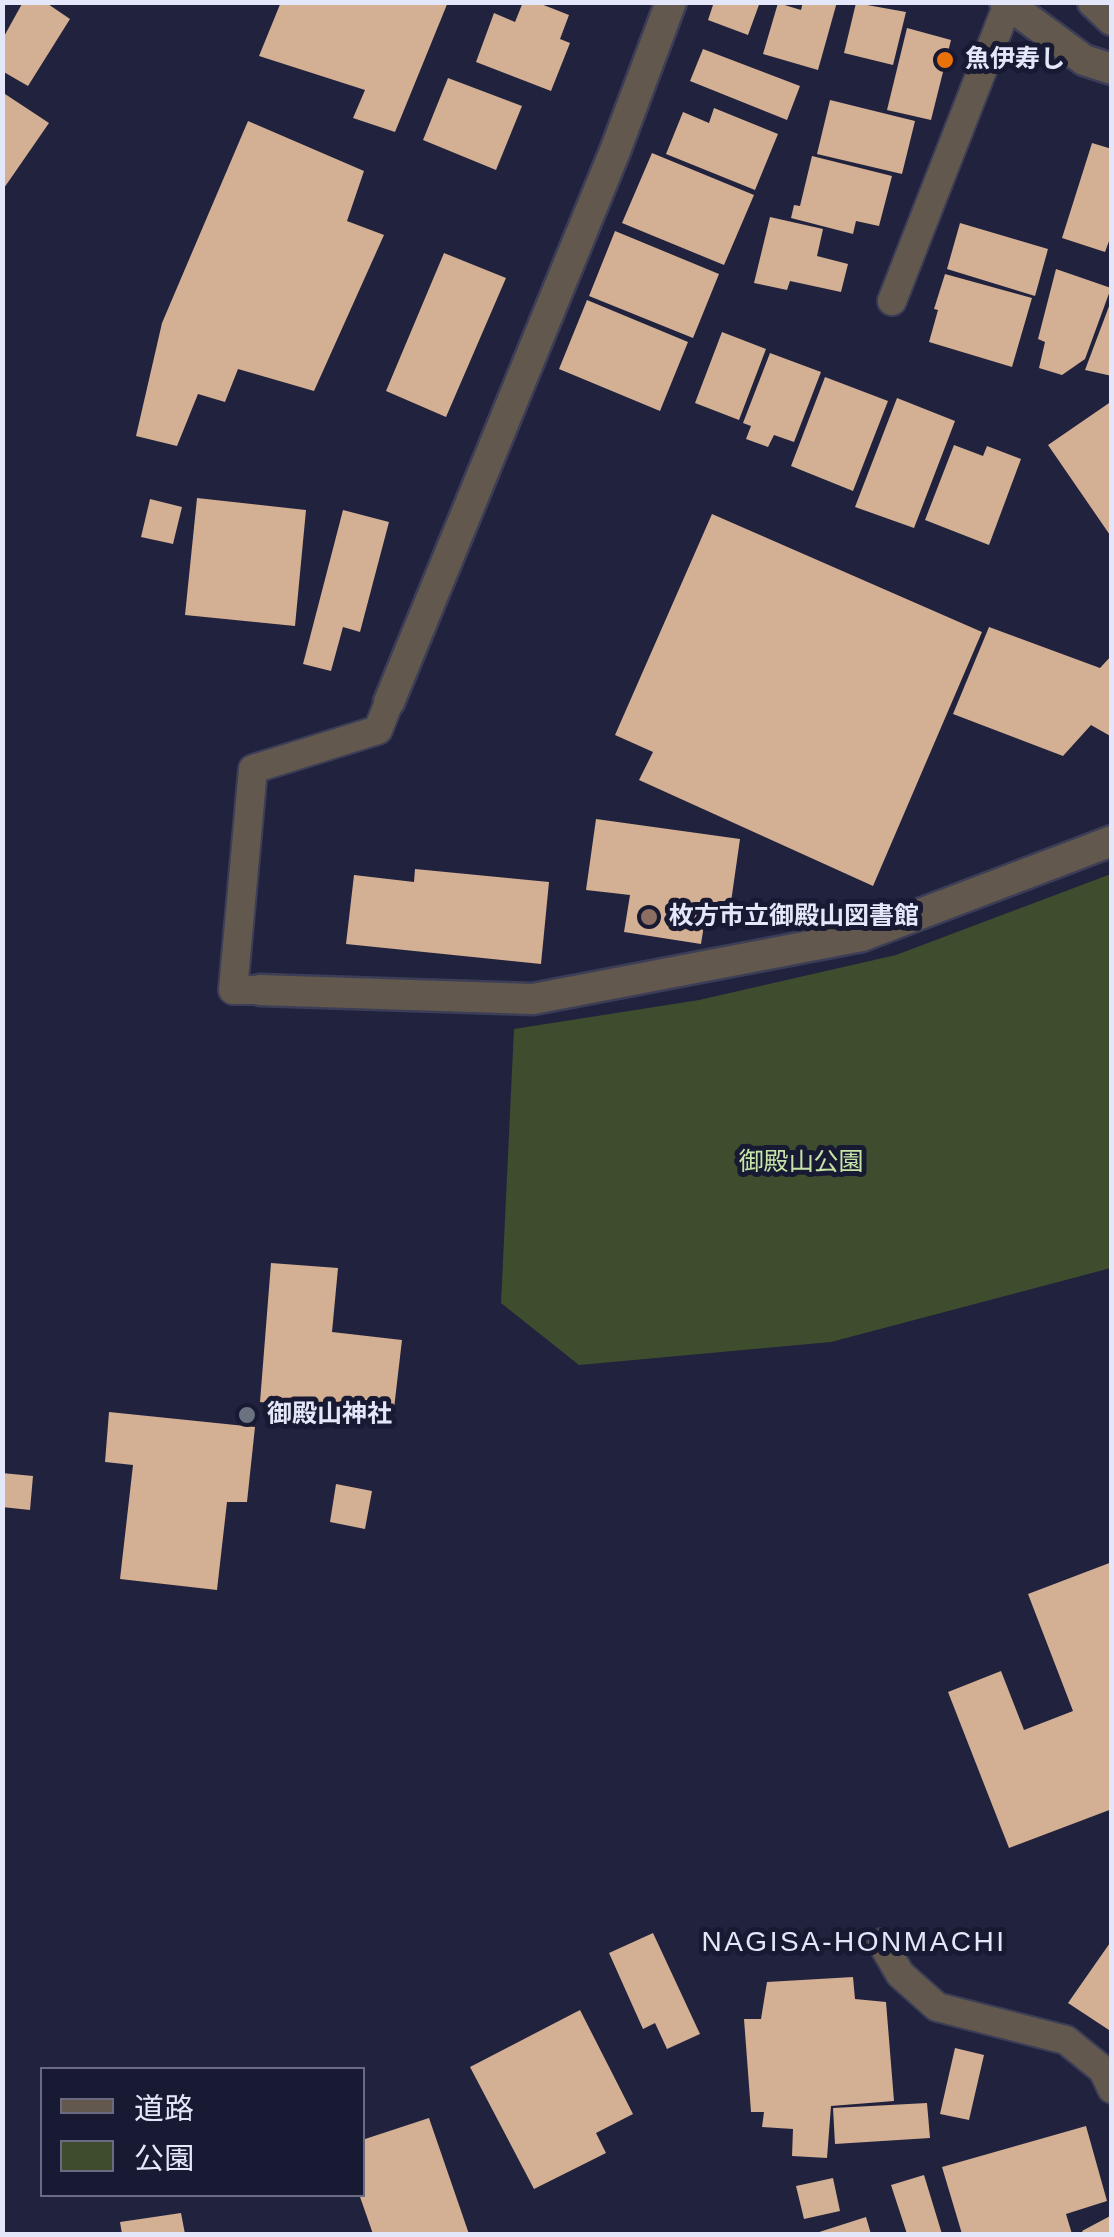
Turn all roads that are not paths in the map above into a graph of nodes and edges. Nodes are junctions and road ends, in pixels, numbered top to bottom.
1 (672, 2) edge
2 (1093, 2) edge
3 (1006, 3) edge
4 (1112, 20) edge
5 (1112, 69) edge
6 (892, 301) dead end
7 (389, 702) joint
8 (1112, 841) edge
9 (260, 990) joint
10 (882, 1943) dead end
11 (1112, 2090) edge

1 - 7 street
2 - 4 street
3 - 5 street
3 - 6 lane
7 - 9 lane
8 - 9 street
10 - 11 lane

